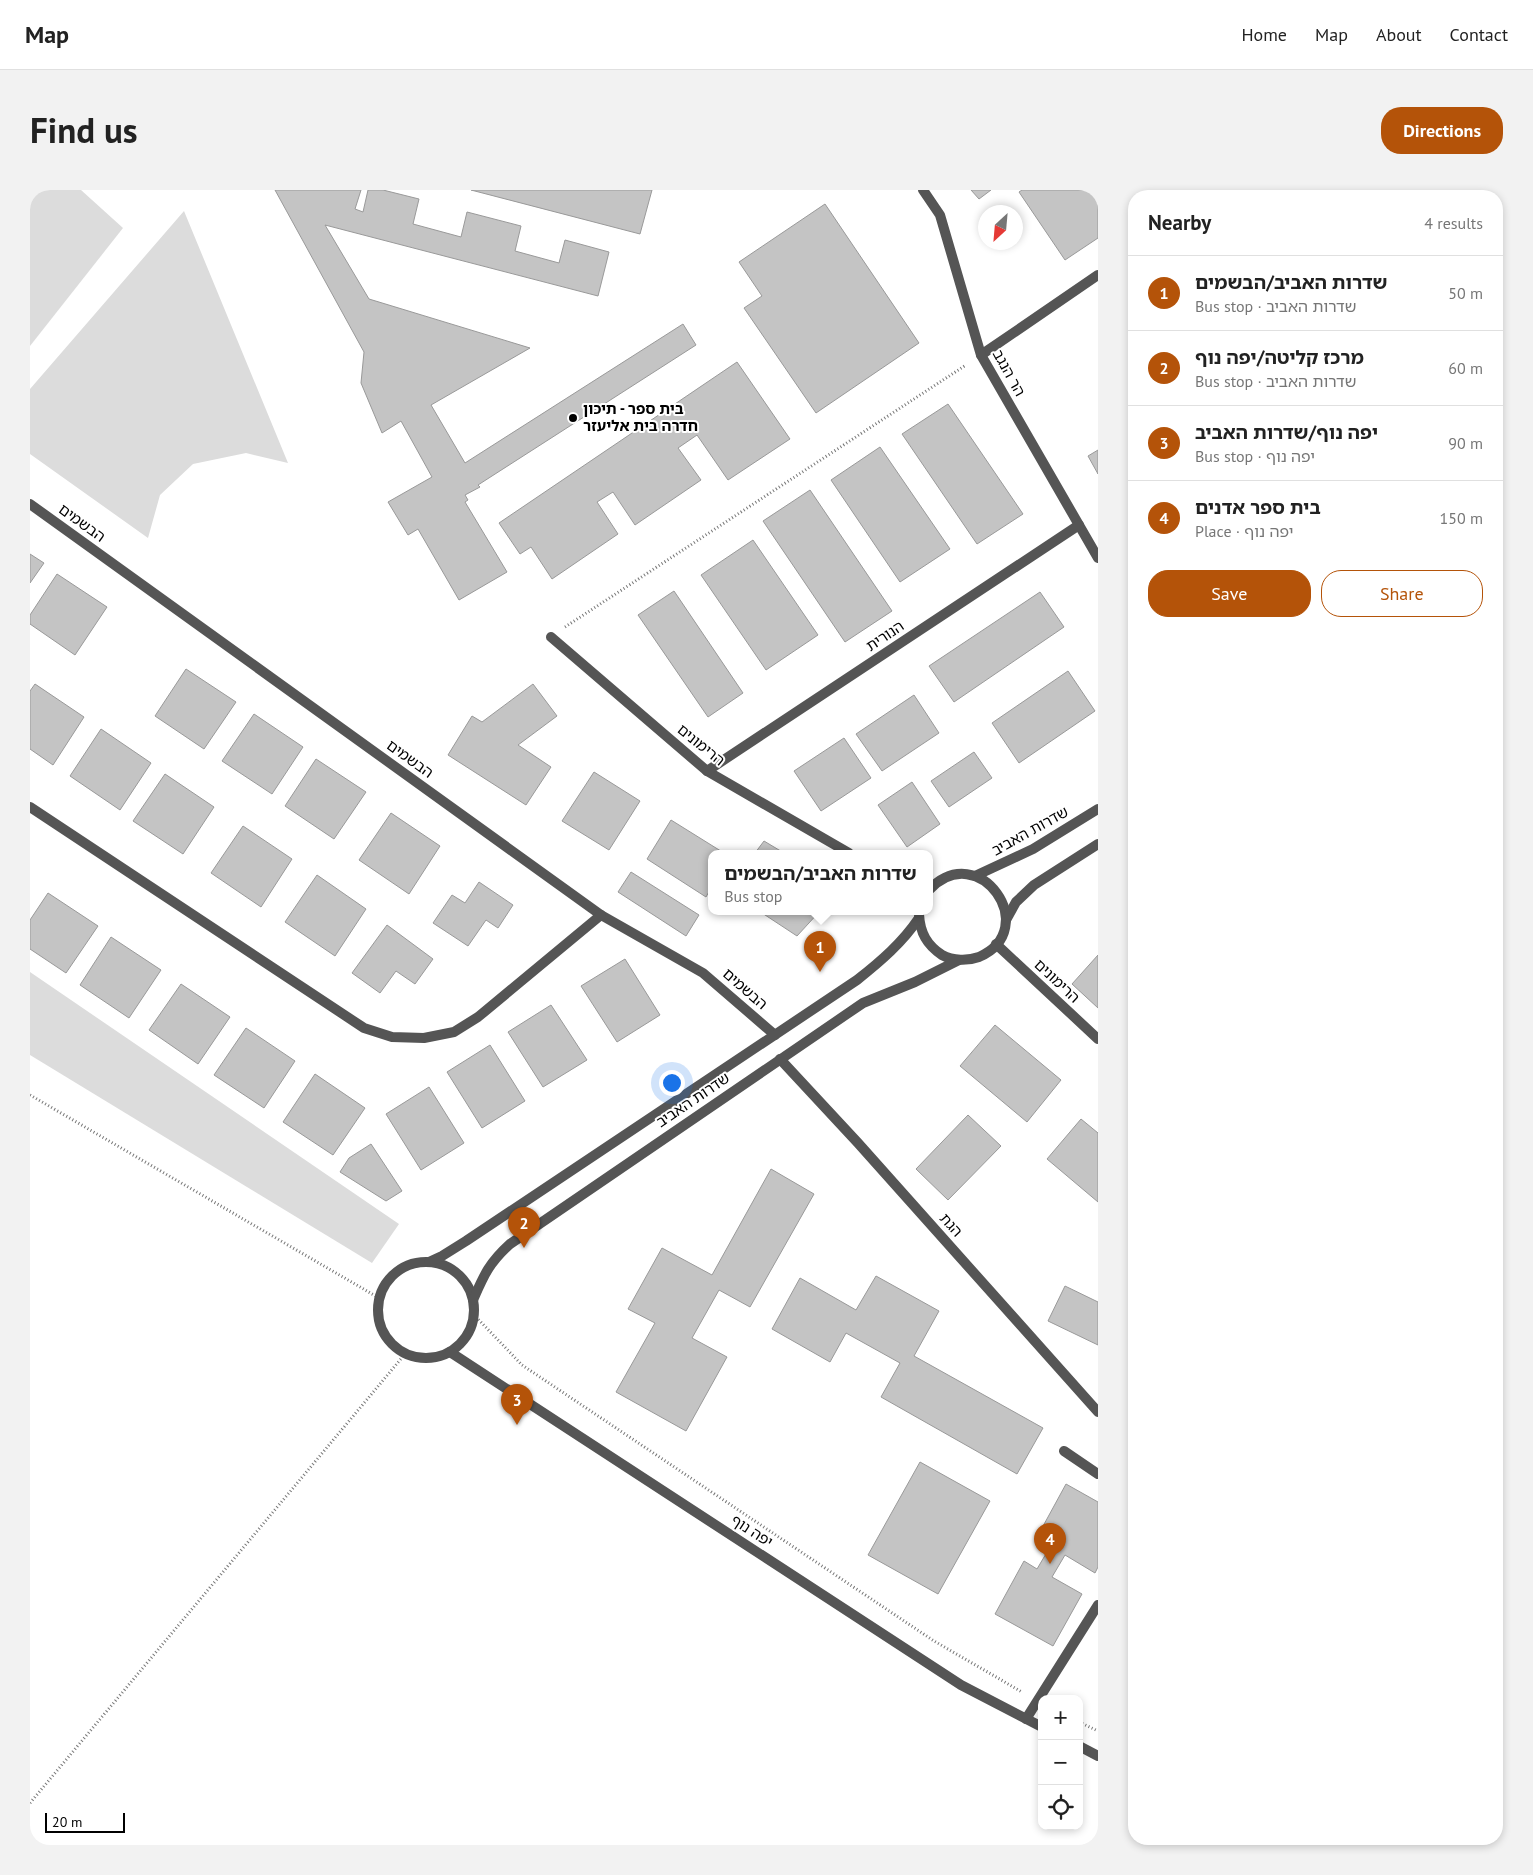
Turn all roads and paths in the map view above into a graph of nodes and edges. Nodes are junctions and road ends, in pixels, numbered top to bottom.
1 (923, 190) edge
2 (1098, 275) edge
3 (981, 355) junction
4 (30, 504) edge
5 (1079, 525) junction
6 (1098, 558) edge
7 (551, 637) joint
8 (707, 771) junction
9 (30, 807) edge
10 (1098, 809) edge
11 (1098, 844) edge
12 (844, 850) edge
13 (975, 876) junction
14 (933, 887) edge
15 (601, 915) junction
16 (918, 915) edge
17 (919, 915) edge
18 (1006, 920) junction
19 (996, 944) junction
20 (959, 960) junction
21 (775, 1035) junction
22 (1098, 1039) edge
23 (780, 1059) junction
24 (30, 1095) edge
25 (429, 1262) junction
26 (379, 1298) junction
27 (473, 1300) junction
28 (474, 1315) junction
29 (450, 1352) junction
30 (405, 1354) junction
31 (1098, 1412) edge
32 (1064, 1451) dead end
33 (1098, 1474) edge
34 (1098, 1605) edge
35 (1037, 1702) junction
36 (1026, 1719) junction
37 (1083, 1724) edge
38 (1038, 1725) edge
39 (1098, 1731) edge
40 (1083, 1748) edge
41 (1098, 1756) edge
42 (30, 1803) edge

1 - 3 street, הר הנגב
2 - 3 street
3 - 5 street, הר הנגב
3 - 7 path
4 - 15 street, הבשמים
5 - 6 street, הר הנגב
5 - 8 street, הנורית
7 - 8 street, הרימונים
8 - 12 street, הרימונים
9 - 15 street
10 - 13 street, שדרות האביב
11 - 18 street
13 - 14 street
13 - 18 street
15 - 21 street, הבשמים
16 - 21 street, שדרות האביב
17 - 20 street
18 - 19 street
19 - 20 street, שדרות האביב
19 - 22 street, הרימונים
20 - 23 street, שדרות האביב
21 - 25 street, שדרות האביב
23 - 27 street, שדרות האביב
23 - 31 street, הגת
24 - 26 path
25 - 26 street
25 - 27 street
26 - 30 street
27 - 28 street
28 - 29 street
28 - 35 path
29 - 30 street
29 - 36 street, יפה נוף
30 - 42 path
32 - 33 street
34 - 35 street
35 - 36 street
36 - 38 street, יפה נוף
37 - 39 path
40 - 41 street

